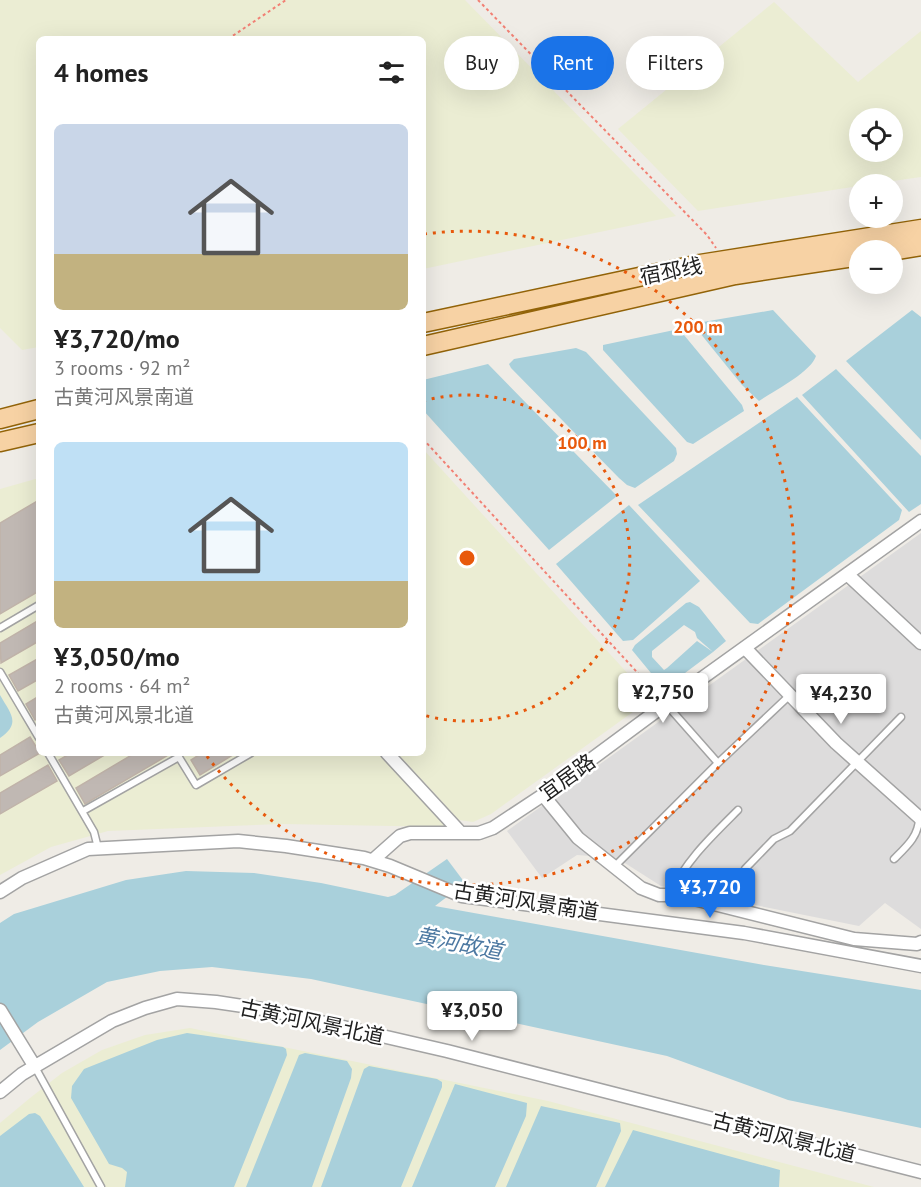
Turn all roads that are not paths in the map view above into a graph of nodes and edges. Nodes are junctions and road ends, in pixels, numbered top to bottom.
1 (921, 229) edge
2 (921, 246) edge
3 (903, 249) edge
4 (849, 258) edge
5 (426, 322) edge
6 (426, 345) edge
7 (36, 410) edge
8 (0, 419) edge
9 (36, 434) edge
10 (0, 442) edge
11 (921, 521) edge
12 (847, 574) junction
13 (36, 607) edge
14 (0, 628) edge
15 (921, 643) edge
16 (745, 648) junction
17 (0, 672) edge
18 (790, 694) junction
19 (666, 704) junction
20 (901, 717) dead end
21 (36, 733) edge
22 (50, 756) edge
23 (176, 756) edge
24 (179, 756) edge
25 (245, 756) edge
26 (390, 756) edge
27 (857, 762) junction
28 (718, 763) junction
29 (543, 795) junction
30 (738, 810) dead end
31 (83, 812) junction
32 (920, 817) edge
33 (461, 833) junction
34 (98, 848) junction
35 (894, 859) dead end
36 (373, 860) junction
37 (614, 867) junction
38 (745, 869) dead end
39 (0, 892) edge
40 (670, 895) junction
41 (921, 942) edge
42 (921, 966) edge
43 (0, 1010) edge
44 (32, 1062) junction
45 (0, 1092) edge
46 (921, 1173) edge
47 (101, 1187) edge

1 - 5 main road, 宿邳线
2 - 3 main road
4 - 6 main road, 宿邳线
7 - 8 main road
9 - 10 main road
11 - 12 street, 宜居路
12 - 15 street
12 - 16 street, 宜居路
13 - 14 lane
16 - 18 street
16 - 19 street, 宜居路
17 - 21 lane
18 - 27 street
18 - 28 lane
19 - 28 lane
19 - 29 street, 宜居路
20 - 27 lane
22 - 31 lane
23 - 31 lane
24 - 25 lane
26 - 33 street
27 - 32 street
27 - 38 lane
28 - 37 lane
29 - 33 street, 宜居路
29 - 37 street
30 - 40 lane
31 - 34 lane
32 - 35 lane
33 - 36 street, 宜居路
34 - 36 street, 古黄河风景南道
34 - 39 street, 古黄河风景南道
36 - 42 street, 古黄河风景南道
37 - 40 street
40 - 41 street
43 - 44 street
44 - 45 street, 古黄河风景北道
44 - 46 street, 古黄河风景北道
44 - 47 lane

